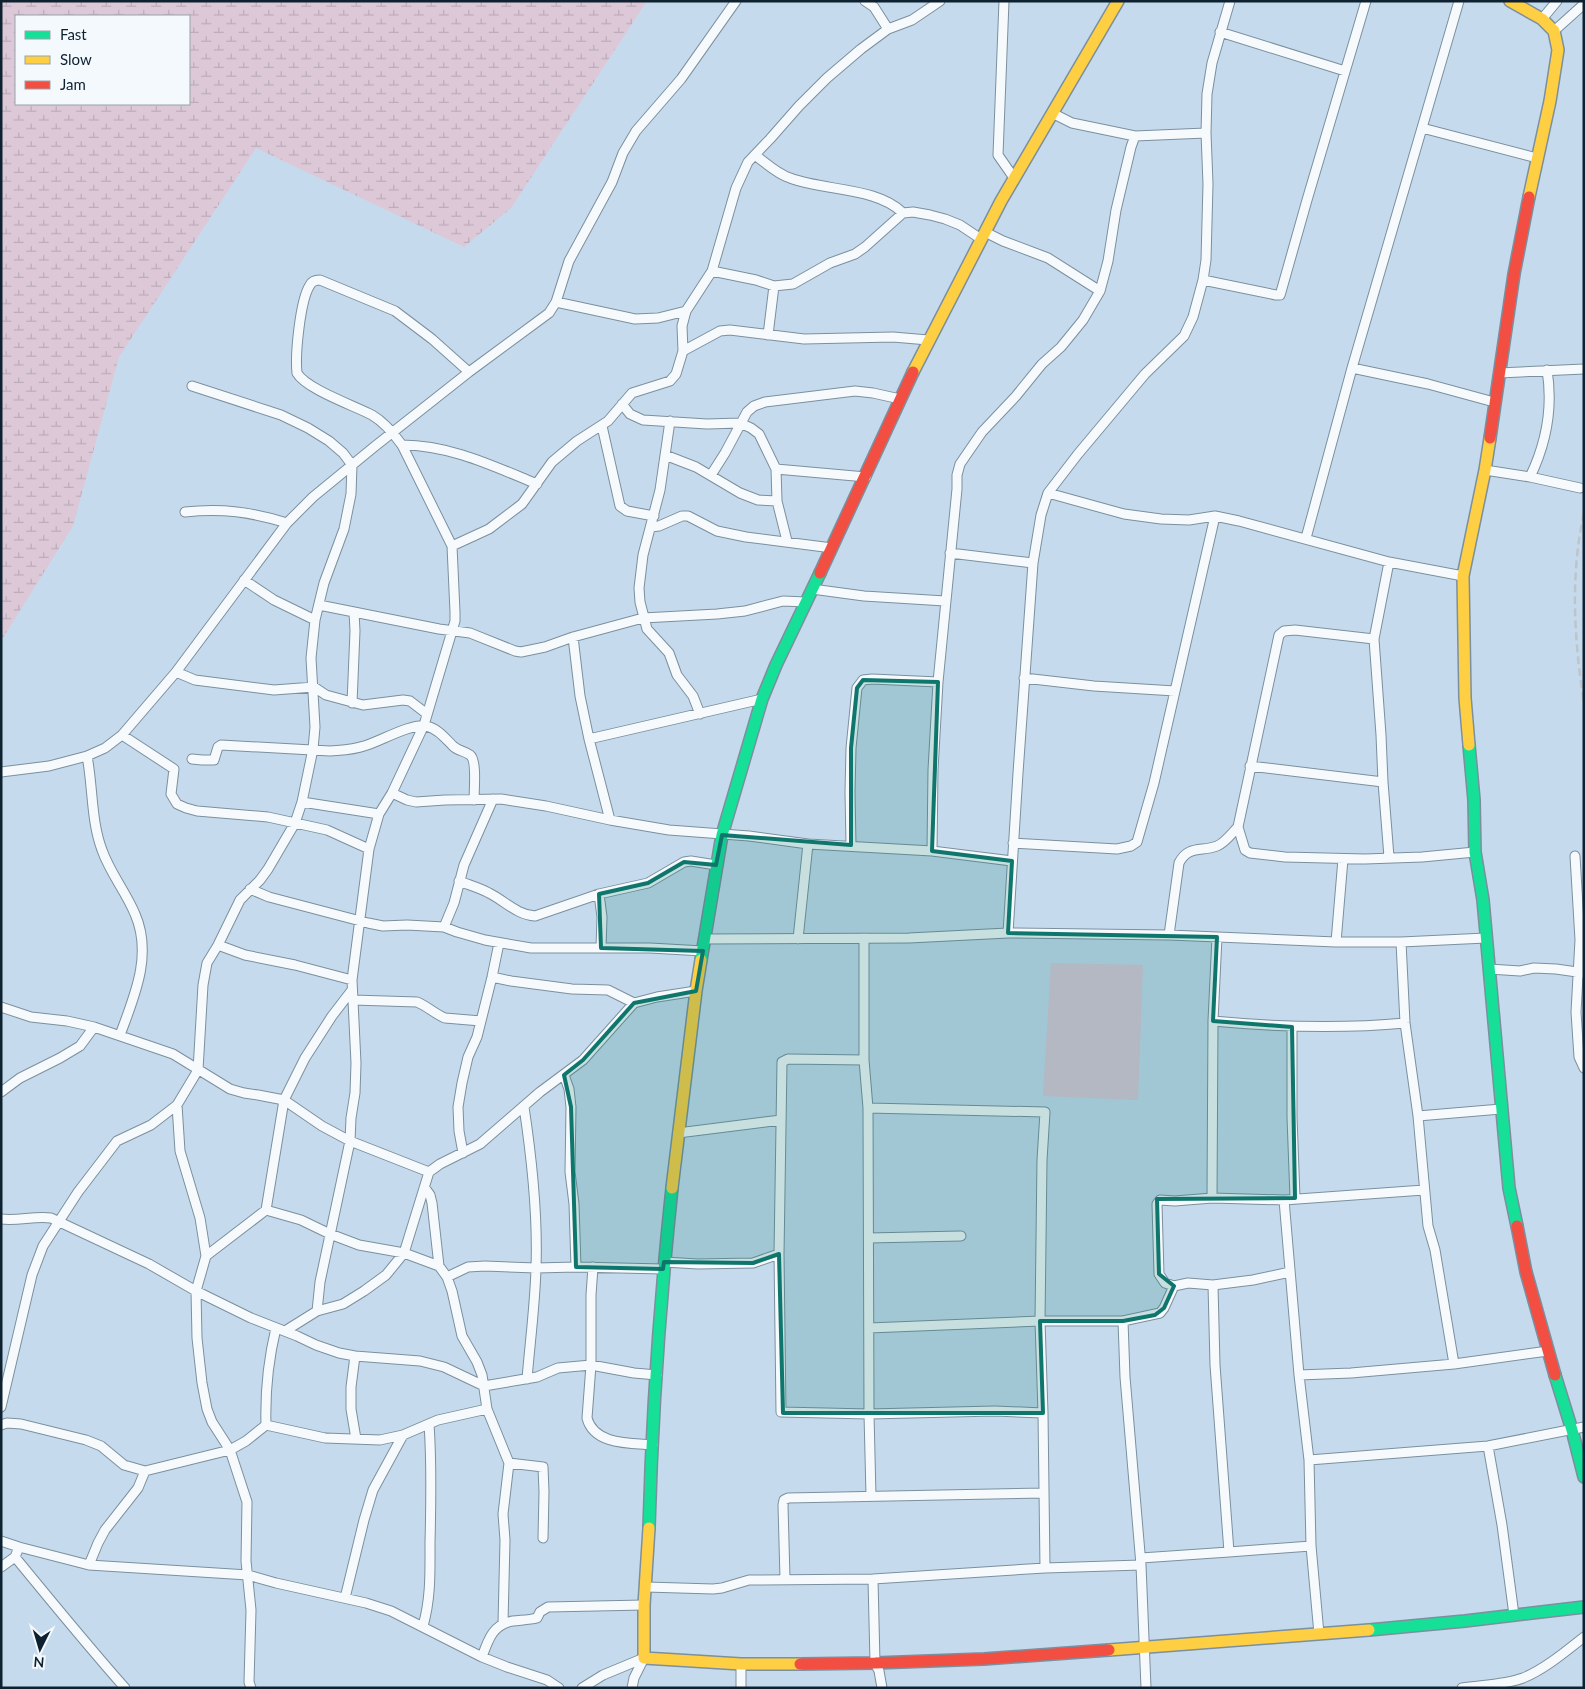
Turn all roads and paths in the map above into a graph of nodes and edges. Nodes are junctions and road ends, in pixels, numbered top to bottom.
1 (736, 1) edge
2 (866, 1) edge
3 (940, 1) edge
4 (1004, 1) edge
5 (1118, 1) edge
6 (1230, 1) edge
7 (1366, 1) edge
8 (1458, 1) edge
9 (1510, 1) edge
10 (1557, 1) edge
11 (1584, 4) edge
12 (1542, 20) junction
13 (888, 29) junction
14 (1220, 32) junction
15 (1554, 32) junction
16 (1345, 71) junction
17 (1052, 113) junction
18 (1422, 128) junction
19 (1206, 133) junction
20 (1135, 136) junction
21 (755, 155) junction
22 (1537, 158) junction
23 (1014, 178) junction
24 (903, 213) junction
25 (983, 236) junction
26 (712, 271) junction
27 (1203, 280) junction
28 (774, 286) junction
29 (1100, 291) junction
30 (556, 302) junction
31 (686, 311) junction
32 (768, 335) junction
33 (928, 340) junction
34 (683, 351) junction
35 (1352, 368) junction
36 (1584, 369) edge
37 (1548, 370) junction
38 (469, 372) junction
39 (1500, 373) junction
40 (192, 386) dead end
41 (900, 399) junction
42 (1494, 402) junction
43 (622, 404) junction
44 (670, 421) junction
45 (740, 423) junction
46 (602, 426) junction
47 (392, 432) junction
48 (402, 446) junction
49 (665, 455) junction
50 (352, 465) junction
51 (776, 469) junction
52 (1485, 470) junction
53 (710, 475) junction
54 (866, 477) junction
55 (1530, 477) junction
56 (537, 484) junction
57 (1580, 488) dead end
58 (1048, 493) junction
59 (777, 501) junction
60 (185, 512) dead end
61 (654, 516) junction
62 (1215, 516) junction
63 (287, 523) junction
64 (651, 527) junction
65 (1306, 538) junction
66 (787, 541) junction
67 (452, 546) junction
68 (832, 548) junction
69 (950, 553) junction
70 (1390, 562) junction
71 (1034, 563) junction
72 (1463, 576) junction
73 (244, 580) junction
74 (812, 589) junction
75 (944, 601) junction
76 (806, 602) junction
77 (319, 605) junction
78 (354, 612) junction
79 (643, 618) junction
80 (315, 620) junction
81 (452, 630) junction
82 (573, 637) junction
83 (1374, 639) junction
84 (176, 672) junction
85 (1024, 678) junction
86 (938, 682) junction
87 (314, 687) junction
88 (1175, 691) junction
89 (762, 699) junction
90 (352, 703) junction
91 (427, 714) junction
92 (700, 714) junction
93 (424, 725) junction
94 (122, 735) junction
95 (590, 739) junction
96 (313, 750) junction
97 (87, 756) junction
98 (192, 758) dead end
99 (1250, 766) junction
100 (1, 772) edge
101 (1383, 782) junction
102 (392, 793) junction
103 (474, 800) junction
104 (493, 800) junction
105 (302, 802) junction
106 (379, 814) junction
107 (610, 820) junction
108 (295, 823) junction
109 (1238, 828) junction
110 (722, 835) junction
111 (1013, 842) junction
112 (808, 844) junction
113 (851, 845) junction
114 (369, 849) junction
115 (932, 852) junction
116 (1476, 852) junction
117 (1575, 856) dead end
118 (1389, 857) junction
119 (1343, 859) junction
120 (1012, 861) junction
121 (716, 865) junction
122 (459, 881) junction
123 (250, 889) junction
124 (600, 894) junction
125 (359, 921) junction
126 (444, 927) junction
127 (1008, 933) junction
128 (1170, 935) junction
129 (1217, 937) junction
130 (864, 938) junction
131 (1486, 938) junction
132 (798, 939) junction
133 (1336, 942) junction
134 (1401, 942) junction
135 (499, 943) junction
136 (218, 945) junction
137 (704, 945) junction
138 (601, 948) junction
139 (1489, 969) junction
140 (1581, 973) edge
141 (492, 978) junction
142 (352, 980) junction
143 (352, 990) junction
144 (696, 991) junction
145 (353, 1000) junction
146 (634, 1003) junction
147 (1, 1007) edge
148 (481, 1021) junction
149 (1213, 1021) junction
150 (1405, 1023) junction
151 (94, 1027) junction
152 (1292, 1027) junction
153 (120, 1035) junction
154 (864, 1060) junction
155 (1584, 1068) edge
156 (198, 1070) junction
157 (564, 1075) junction
158 (1, 1092) edge
159 (284, 1100) junction
160 (177, 1105) junction
161 (524, 1106) junction
162 (868, 1108) junction
163 (1501, 1109) junction
164 (1418, 1116) junction
165 (781, 1120) junction
166 (678, 1133) junction
167 (350, 1141) junction
168 (463, 1153) junction
169 (429, 1172) junction
170 (425, 1188) junction
171 (1424, 1190) junction
172 (1212, 1198) junction
173 (1296, 1198) junction
174 (1284, 1200) junction
175 (266, 1210) junction
176 (1, 1219) edge
177 (60, 1222) junction
178 (330, 1234) junction
179 (961, 1236) dead end
180 (869, 1238) junction
181 (404, 1252) junction
182 (779, 1254) junction
183 (206, 1256) junction
184 (439, 1266) junction
185 (576, 1266) junction
186 (663, 1266) junction
187 (593, 1267) junction
188 (536, 1268) junction
189 (1290, 1272) junction
190 (447, 1277) junction
191 (1213, 1285) junction
192 (1174, 1286) junction
193 (196, 1291) junction
194 (316, 1311) junction
195 (1040, 1321) junction
196 (1123, 1321) junction
197 (869, 1328) junction
198 (281, 1330) junction
199 (1548, 1351) junction
200 (355, 1356) junction
201 (1454, 1364) junction
202 (591, 1365) junction
203 (657, 1375) junction
204 (1299, 1375) junction
205 (527, 1379) junction
206 (484, 1386) junction
207 (1, 1407) edge
208 (487, 1408) junction
209 (1043, 1413) junction
210 (869, 1414) junction
211 (429, 1424) junction
212 (1, 1425) edge
213 (266, 1425) junction
214 (1578, 1429) edge
215 (403, 1435) junction
216 (356, 1440) junction
217 (653, 1445) junction
218 (1488, 1446) junction
219 (230, 1450) junction
220 (1309, 1460) junction
221 (508, 1463) junction
222 (145, 1471) junction
223 (1584, 1477) edge
224 (1044, 1493) junction
225 (871, 1496) junction
226 (543, 1538) dead end
227 (1, 1541) edge
228 (1311, 1546) junction
229 (19, 1547) junction
230 (1229, 1552) junction
231 (15, 1556) junction
232 (1141, 1562) junction
233 (89, 1565) junction
234 (1, 1566) edge
235 (1045, 1568) junction
236 (248, 1575) junction
237 (785, 1579) junction
238 (873, 1579) junction
239 (646, 1587) junction
240 (345, 1598) junction
241 (644, 1605) junction
242 (1584, 1606) edge
243 (1514, 1615) junction
244 (503, 1623) junction
245 (423, 1626) junction
246 (1319, 1634) junction
247 (1584, 1637) edge
248 (1143, 1646) junction
249 (482, 1657) junction
250 (644, 1658) junction
251 (875, 1663) junction
252 (741, 1664) junction
253 (125, 1688) edge
254 (251, 1688) edge
255 (559, 1688) edge
256 (582, 1688) edge
257 (632, 1688) edge
258 (741, 1688) edge
259 (882, 1688) edge
260 (1146, 1688) edge
261 (1462, 1688) edge

1 - 30 street
2 - 13 street
3 - 13 street
4 - 23 street
5 - 17 street
6 - 14 street
7 - 16 street
8 - 18 street
9 - 12 street
10 - 12 street
11 - 15 street
12 - 15 street
13 - 21 street
14 - 16 street
14 - 19 street
15 - 22 street
16 - 27 street
17 - 20 street
17 - 23 street
18 - 22 street
18 - 35 street
19 - 20 street
19 - 27 street
20 - 29 street
21 - 24 street
21 - 26 street
22 - 39 street
23 - 25 street
24 - 25 street
24 - 28 street
25 - 29 street
25 - 33 street
26 - 28 street
26 - 31 street
27 - 58 street
28 - 32 street
29 - 69 street
30 - 31 street
30 - 38 street
31 - 34 street
32 - 33 street
32 - 34 street
33 - 41 street
34 - 43 street
35 - 42 street
35 - 65 street
36 - 37 street
37 - 39 street
37 - 55 street
38 - 47 street
38 - 47 street
39 - 42 street
40 - 50 street
41 - 45 street
41 - 54 street
42 - 52 street
43 - 44 street
43 - 46 street
44 - 45 street
44 - 49 street
45 - 51 street
45 - 53 street
46 - 56 street
46 - 61 street
47 - 48 street
47 - 50 street
48 - 56 street
48 - 67 street
49 - 53 street
49 - 61 street
50 - 63 street
50 - 77 street
51 - 54 street
51 - 59 street
52 - 55 street
52 - 72 street
53 - 59 street
54 - 68 street
55 - 57 street
56 - 67 street
58 - 62 street
58 - 71 street
59 - 66 street
60 - 63 street
61 - 64 street
62 - 65 street
62 - 88 street
63 - 73 street
64 - 66 street
64 - 79 street
65 - 70 street
66 - 68 street
67 - 81 street
68 - 74 street
69 - 71 street
69 - 75 street
70 - 72 street
70 - 83 street
71 - 85 street
72 - 116 street
73 - 80 street
73 - 84 street
74 - 75 street
74 - 76 street
75 - 86 street
76 - 79 street
76 - 89 street
77 - 78 street
77 - 80 street
78 - 81 street
78 - 90 street
79 - 82 street
79 - 92 street
80 - 87 street
81 - 82 street
81 - 91 street
82 - 95 street
83 - 99 street
83 - 101 street
84 - 87 street
84 - 94 street
85 - 88 street
85 - 111 street
86 - 113 street
86 - 115 street
87 - 90 street
87 - 96 street
88 - 111 street
89 - 92 street
89 - 110 street
90 - 91 street
91 - 93 street
92 - 95 street
93 - 96 street
93 - 102 street
93 - 103 street
94 - 97 street
94 - 108 street
95 - 107 street
96 - 98 street
96 - 105 street
97 - 100 street
97 - 153 street
99 - 101 street
99 - 109 street
101 - 118 street
102 - 103 street
102 - 106 street
103 - 104 street
104 - 107 street
104 - 122 street
105 - 106 street
105 - 108 street
106 - 114 street
107 - 110 street
108 - 114 street
108 - 123 street
109 - 119 street
109 - 128 street
110 - 112 street
110 - 121 street
111 - 120 street
112 - 113 street
112 - 132 street
113 - 115 street
114 - 125 street
115 - 120 street
116 - 118 street
116 - 131 street
117 - 140 street
118 - 119 street
119 - 133 street
120 - 127 street
121 - 124 street
121 - 137 street
122 - 124 street
122 - 126 street
123 - 125 street
123 - 136 street
124 - 138 street
125 - 126 street
125 - 142 street
126 - 135 street
127 - 128 street
127 - 130 street
128 - 129 street
129 - 133 street
129 - 149 street
130 - 132 street
130 - 154 street
131 - 134 street
131 - 139 street
132 - 137 street
133 - 134 street
134 - 150 street
135 - 138 street
135 - 141 street
136 - 142 street
136 - 156 street
137 - 138 street
137 - 144 street
139 - 140 street
139 - 163 street
140 - 155 street
141 - 146 street
141 - 148 street
142 - 143 street
143 - 145 street
143 - 159 street
144 - 146 street
144 - 166 street
145 - 148 street
145 - 167 street
146 - 157 street
147 - 151 street
148 - 168 street
149 - 152 street
149 - 172 street
150 - 152 street
150 - 164 street
151 - 153 street
151 - 158 street
152 - 173 street
153 - 156 street
154 - 162 street
154 - 165 street
156 - 159 street
156 - 160 street
157 - 161 street
157 - 185 street
159 - 167 street
159 - 175 street
160 - 177 street
160 - 183 street
161 - 168 street
161 - 188 street
162 - 180 street
162 - 195 street
163 - 164 street
163 - 199 street
164 - 171 street
165 - 166 street
165 - 182 street
166 - 186 street
167 - 169 street
167 - 178 street
168 - 169 street
169 - 170 street
170 - 181 street
170 - 184 street
171 - 173 street
171 - 201 street
172 - 174 street
172 - 192 street
173 - 174 street
174 - 189 street
175 - 178 street
175 - 183 street
176 - 177 street
177 - 193 street
177 - 207 street
178 - 181 street
178 - 194 street
179 - 180 street
180 - 197 street
181 - 184 street
181 - 194 street
182 - 186 street
182 - 210 street
183 - 193 street
184 - 190 street
185 - 187 street
185 - 188 street
186 - 187 street
186 - 203 street
187 - 202 street
188 - 190 street
188 - 205 street
189 - 191 street
189 - 204 street
190 - 206 street
191 - 192 street
191 - 230 street
192 - 196 street
193 - 198 street
193 - 219 street
194 - 198 street
195 - 196 street
195 - 197 street
195 - 209 street
196 - 232 street
197 - 210 street
198 - 200 street
198 - 213 street
199 - 201 street
199 - 214 street
200 - 206 street
200 - 216 street
201 - 204 street
202 - 203 street
202 - 205 street
202 - 217 street
203 - 217 street
204 - 220 street
205 - 206 street
206 - 208 street
208 - 211 street
208 - 221 street
209 - 210 street
209 - 224 street
210 - 225 street
211 - 215 street
211 - 245 street
212 - 222 street
213 - 216 street
213 - 219 street
214 - 218 street
214 - 223 street
215 - 216 street
215 - 240 street
217 - 239 street
218 - 220 street
218 - 243 street
219 - 222 street
219 - 236 street
220 - 228 street
221 - 226 street
221 - 244 street
222 - 233 street
224 - 225 street
224 - 235 street
225 - 237 street
227 - 229 street
228 - 230 street
228 - 246 street
229 - 231 street
229 - 233 street
230 - 232 street
231 - 234 street
231 - 253 street
232 - 235 street
232 - 248 street
233 - 236 street
235 - 238 street
236 - 240 street
236 - 254 street
237 - 238 street
237 - 239 street
238 - 251 street
239 - 241 street
240 - 245 street
241 - 244 street
241 - 250 street
242 - 243 street
243 - 246 street
244 - 249 street
245 - 249 street
246 - 248 street
247 - 261 street
248 - 251 street
248 - 260 street
249 - 255 street
250 - 252 street
250 - 256 street
250 - 257 street
251 - 252 street
251 - 259 street
252 - 258 street

